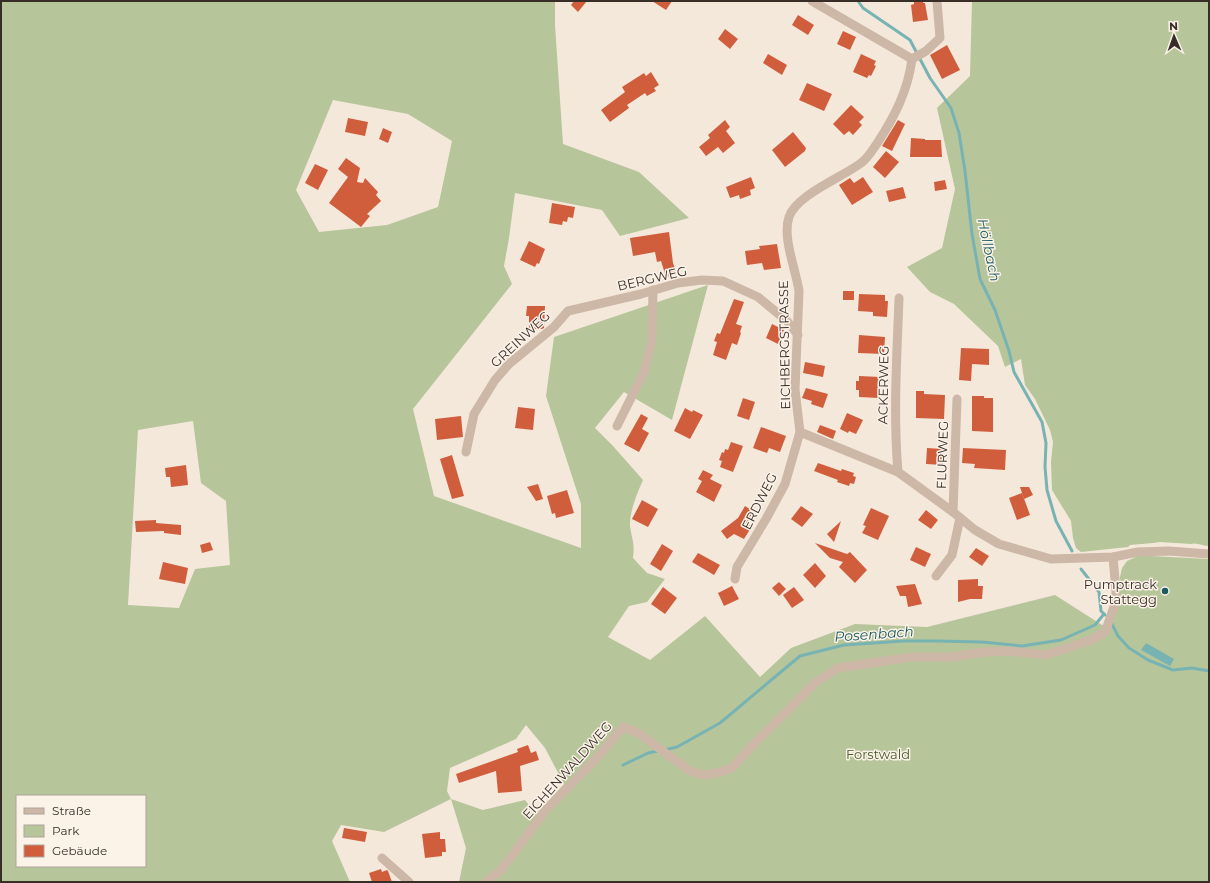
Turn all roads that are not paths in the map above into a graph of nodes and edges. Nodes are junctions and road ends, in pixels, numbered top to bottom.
1 (812, 1) edge
2 (937, 1) edge
3 (914, 58) junction
4 (653, 290) junction
5 (899, 298) dead end
6 (568, 311) joint
7 (798, 335) junction
8 (957, 399) dead end
9 (617, 426) dead end
10 (800, 432) junction
11 (466, 452) dead end
12 (898, 472) junction
13 (957, 515) junction
14 (1209, 554) edge
15 (1113, 557) junction
16 (936, 576) dead end
17 (735, 579) dead end
18 (382, 858) dead end
19 (409, 882) edge
20 (486, 882) edge

1 - 3 street
2 - 3 street
3 - 7 street, EICHBERGSTRASSE
4 - 6 street, BERGWEG
4 - 7 street, BERGWEG
4 - 9 street
5 - 12 street, ACKERWEG
6 - 11 street, GREINWEG
7 - 10 street, EICHBERGSTRASSE
8 - 13 street, FLURWEG
10 - 12 street
10 - 17 street, ERDWEG
12 - 13 street
13 - 15 street
13 - 16 street, FLURWEG
14 - 15 street
15 - 20 street, EICHENWALDWEG
18 - 19 street

